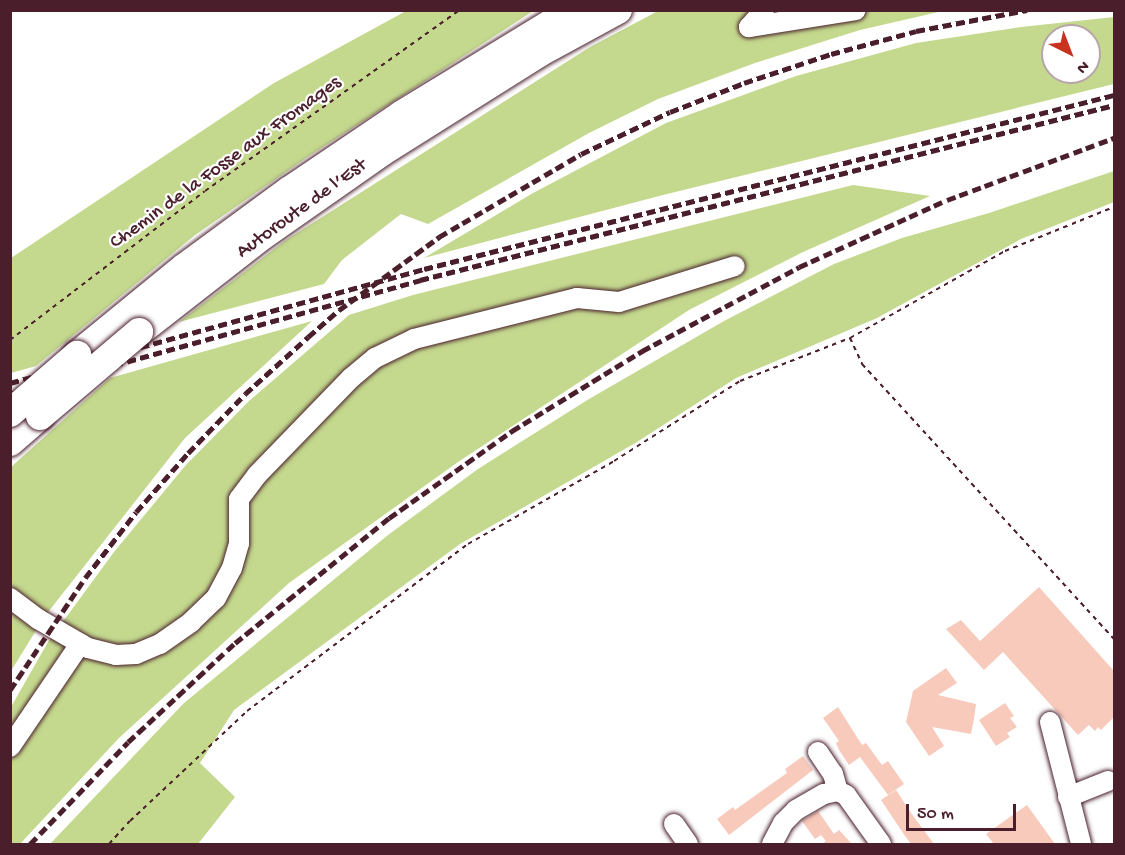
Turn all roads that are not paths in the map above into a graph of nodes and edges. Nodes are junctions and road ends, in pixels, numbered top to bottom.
1 (573, 10) edge
2 (618, 10) edge
3 (764, 10) edge
4 (856, 10) edge
5 (735, 266) dead end
6 (10, 413) edge
7 (10, 442) edge
8 (10, 598) edge
9 (80, 644) junction
10 (1050, 722) dead end
11 (10, 747) edge
12 (818, 752) dead end
13 (1108, 781) dead end
14 (838, 791) junction
15 (1068, 797) junction
16 (674, 824) dead end
17 (688, 844) edge
18 (772, 844) edge
19 (881, 844) edge
20 (1081, 844) edge

1 - 6 highway, Autoroute de l’Est, bridge
2 - 7 highway, Autoroute de l’Est, bridge
3 - 4 street
5 - 9 street
8 - 9 street
9 - 11 street
10 - 15 street
12 - 14 street
13 - 15 street
14 - 18 street
14 - 19 street
15 - 20 street
16 - 17 street

